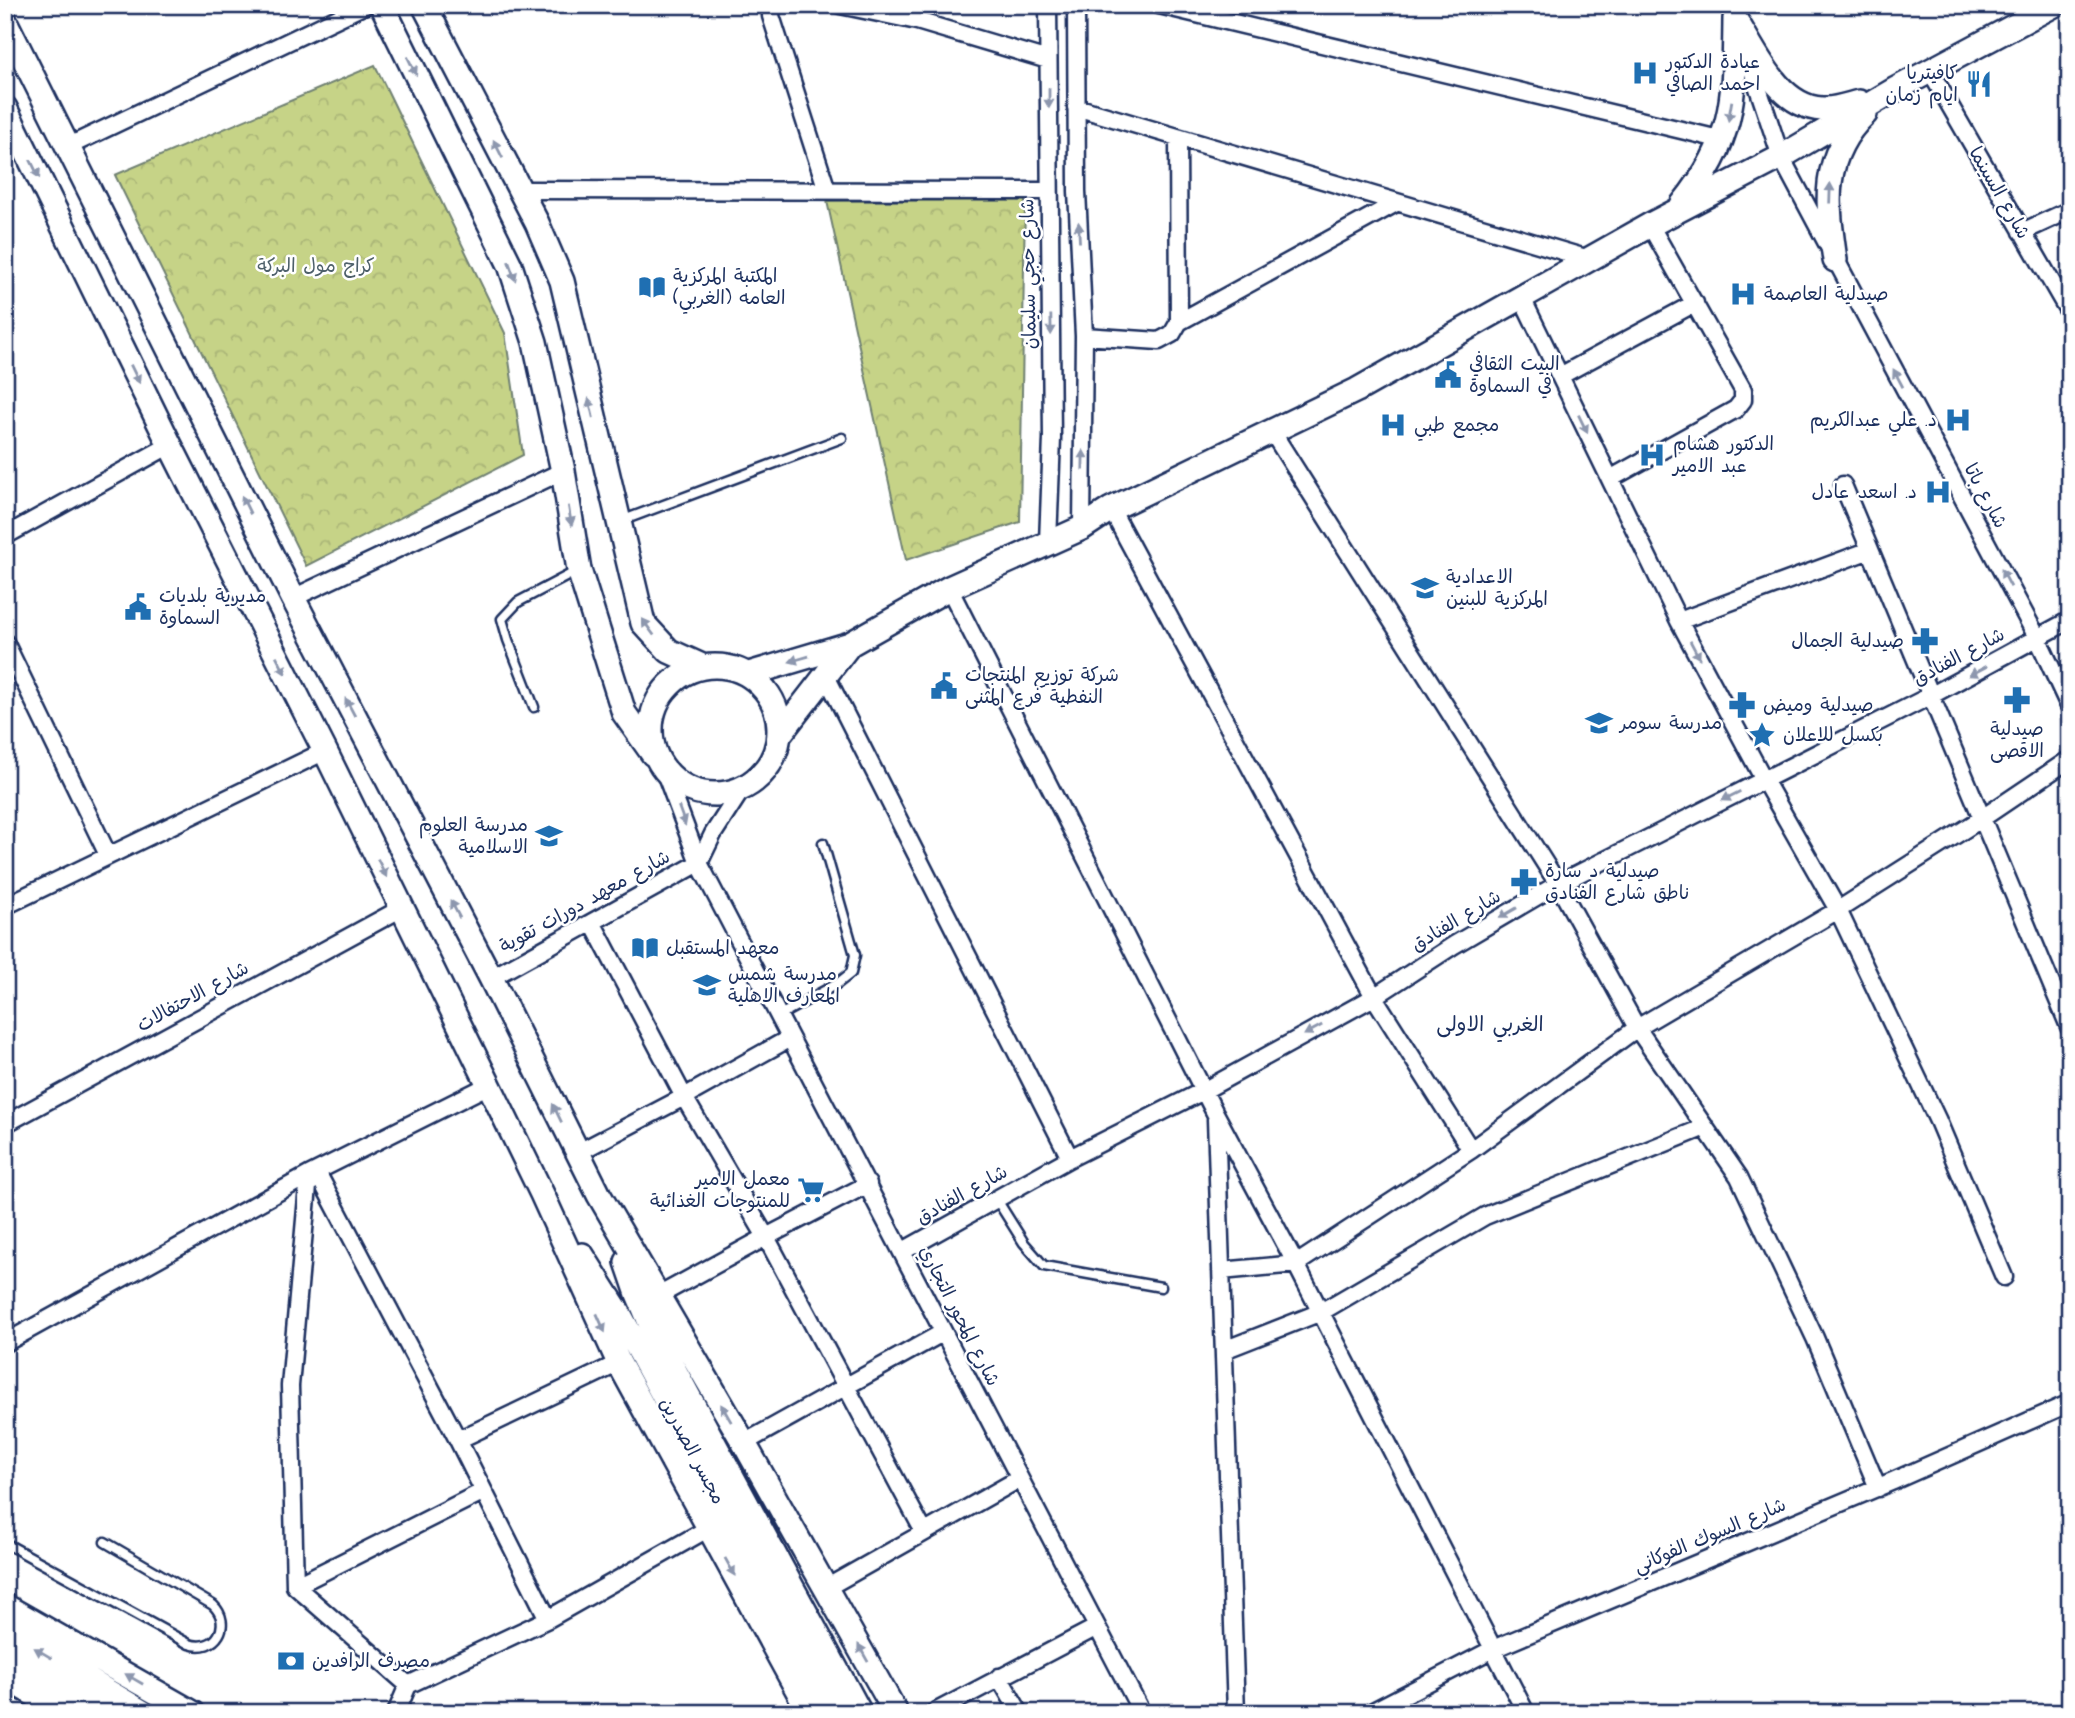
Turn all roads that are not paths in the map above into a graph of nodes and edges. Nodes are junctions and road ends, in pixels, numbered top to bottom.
1 (365, 5) edge
2 (382, 5) edge
3 (424, 5) edge
4 (772, 5) edge
5 (840, 5) edge
6 (1048, 5) edge
7 (1076, 5) edge
8 (1159, 5) edge
9 (2054, 5) edge
10 (1734, 12) edge
11 (5, 21) edge
12 (1048, 60) junction
13 (1930, 71) junction
14 (1896, 89) junction
15 (1076, 107) junction
16 (6, 109) edge
17 (1178, 138) junction
18 (1723, 141) junction
19 (69, 146) junction
20 (1781, 157) junction
21 (520, 190) junction
22 (827, 190) junction
23 (1049, 191) junction
24 (1396, 203) junction
25 (2070, 210) edge
26 (1675, 214) junction
27 (1650, 225) junction
28 (2022, 232) junction
29 (1589, 260) junction
30 (1835, 260) junction
31 (1521, 296) junction
32 (1695, 303) junction
33 (2070, 314) edge
34 (1179, 322) junction
35 (1084, 336) junction
36 (1560, 376) junction
37 (1271, 430) junction
38 (842, 438) dead end
39 (170, 445) junction
40 (563, 471) junction
41 (1610, 480) junction
42 (1843, 485) dead end
43 (1111, 509) junction
44 (618, 522) junction
45 (1082, 528) junction
46 (5, 536) edge
47 (1048, 542) junction
48 (1870, 550) junction
49 (579, 569) junction
50 (949, 589) junction
51 (293, 598) junction
52 (2070, 620) edge
53 (1679, 621) junction
54 (2038, 639) junction
55 (5, 642) edge
56 (850, 644) junction
57 (702, 666) junction
58 (749, 674) junction
59 (825, 674) junction
60 (1932, 695) junction
61 (534, 707) dead end
62 (2070, 708) edge
63 (781, 733) junction
64 (325, 751) junction
65 (2070, 759) edge
66 (659, 762) junction
67 (1763, 780) junction
68 (742, 789) junction
69 (1981, 819) junction
70 (823, 844) dead end
71 (107, 855) junction
72 (699, 863) junction
73 (1558, 884) junction
74 (5, 905) edge
75 (402, 908) junction
76 (1838, 910) junction
77 (592, 922) junction
78 (491, 978) junction
79 (1374, 997) junction
80 (778, 1016) junction
81 (1637, 1028) junction
82 (2070, 1029) edge
83 (790, 1038) junction
84 (489, 1085) junction
85 (1205, 1090) junction
86 (684, 1097) junction
87 (1215, 1113) junction
88 (5, 1124) edge
89 (1705, 1127) junction
90 (1471, 1150) junction
91 (577, 1153) junction
92 (1070, 1158) junction
93 (313, 1174) junction
94 (868, 1184) junction
95 (542, 1194) junction
96 (599, 1195) junction
97 (997, 1200) junction
98 (766, 1237) junction
99 (903, 1251) junction
100 (1296, 1264) junction
101 (1221, 1271) junction
102 (2004, 1277) dead end
103 (1161, 1287) dead end
104 (659, 1296) junction
105 (1321, 1312) junction
106 (942, 1334) junction
107 (645, 1338) junction
108 (5, 1343) edge
109 (1224, 1350) junction
110 (619, 1363) junction
111 (845, 1386) junction
112 (2070, 1403) edge
113 (458, 1440) junction
114 (744, 1443) junction
115 (1019, 1479) junction
116 (1878, 1488) junction
117 (482, 1492) junction
118 (709, 1528) junction
119 (924, 1532) junction
120 (105, 1542) dead end
121 (5, 1543) edge
122 (295, 1586) junction
123 (826, 1588) junction
124 (5, 1606) edge
125 (548, 1619) junction
126 (1097, 1627) junction
127 (5, 1630) edge
128 (1493, 1649) junction
129 (5, 1654) edge
130 (5, 1676) edge
131 (999, 1677) junction
132 (408, 1685) junction
133 (66, 1713) edge
134 (104, 1713) edge
135 (144, 1713) edge
136 (193, 1713) edge
137 (396, 1713) edge
138 (810, 1713) edge
139 (834, 1713) edge
140 (860, 1713) edge
141 (896, 1713) edge
142 (933, 1713) edge
143 (1020, 1713) edge
144 (1142, 1713) edge
145 (1236, 1713) edge
146 (1369, 1713) edge
147 (1526, 1713) edge

1 - 19 street
2 -> 40 main road
21 -> 3 main road
4 - 22 street
5 - 12 street
6 - 12 street, شارع حجي سليمان
7 - 15 street
8 - 18 street
9 - 13 main road
10 - 14 main road
10 -> 18 main road
10 - 20 street, شارع باتا
11 - 19 main road
12 -> 23 street, شارع حجي سليمان
13 - 14 main road
13 - 28 street, شارع السينما
14 - 20 main road
30 -> 14 main road
15 - 17 street
35 -> 15 street
16 -> 39 main road
17 - 24 street
17 - 34 street
18 - 26 main road
51 -> 19 main road
20 - 26 main road
20 - 30 street, شارع باتا
21 - 22 street
44 -> 21 main road
22 - 23 street
23 -> 47 street, شارع حجي سليمان
24 - 29 street
24 - 34 street
25 - 28 street
26 - 27 main road
27 - 29 main road
27 - 32 street
28 - 33 street, شارع السينما
29 - 31 main road
54 -> 30 street, شارع باتا
31 - 36 street
31 - 37 main road
32 - 36 street
32 - 41 street
34 - 35 street
45 -> 35 street
36 -> 41 street
37 - 43 main road
37 - 73 street
38 - 44 lane
39 - 46 street
39 -> 64 main road
40 -> 49 main road
40 - 51 street
41 - 53 street
42 - 48 street
43 - 45 main road
43 - 79 street
57 -> 44 main road
45 - 47 main road
47 - 50 main road
48 - 53 street
48 - 60 street
49 - 61 lane
49 - 66 main road
50 - 56 main road
50 - 85 street
78 -> 51 main road
52 - 54 street, شارع الفنادق
53 -> 67 street
54 -> 60 street, شارع الفنادق
54 - 62 street, شارع باتا
55 - 71 street
56 -> 58 main road
56 - 59 main road
57 - 58 main road
57 - 66 main road
58 - 63 main road
59 - 63 main road
59 - 92 street
60 - 67 street, شارع الفنادق
60 - 69 street
63 - 68 main road
64 - 71 street
64 -> 75 main road
65 - 69 street
66 - 68 main road
66 -> 72 street, شارع المحور التجاري
67 -> 73 street, شارع الفنادق
67 - 76 street
68 - 72 street
69 - 76 street
69 - 82 street
70 - 80 lane
71 - 74 street
72 - 77 street, شارع معهد دورات تقوية
72 - 80 street, شارع المحور التجاري
73 -> 79 street, شارع الفنادق
73 - 81 street
75 - 84 main road
75 - 88 street, شارع الاحتفالات
76 - 81 street
76 - 102 street
77 - 78 street, شارع معهد دورات تقوية
77 - 86 street
91 -> 78 main road
79 -> 85 street, شارع الفنادق
79 - 90 street
80 - 83 street, شارع المحور التجاري
81 - 89 street
81 - 90 street
83 - 86 street
83 - 94 street, شارع المحور التجاري
84 - 93 street
84 - 95 main road
85 - 87 street
85 - 92 street, شارع الفنادق
86 - 91 street
86 - 98 street
87 - 100 street
87 - 101 street
89 - 105 street
89 - 116 street
90 - 100 street
91 - 96 main road
92 - 97 street, شارع الفنادق
93 - 108 street
93 - 113 street
93 - 122 street
94 - 98 street
94 - 99 street, شارع المحور التجاري
95 - 107 main road, مجسر الصدرين
95 -> 110 main road
96 - 104 main road
96 - 107 main road, مجسر الصدرين
97 - 99 street, شارع الفنادق
97 - 103 lane
98 - 104 street
98 - 111 street
99 - 106 street, شارع المحور التجاري
100 - 101 street
100 - 105 street
101 - 109 street
114 -> 104 main road
105 - 109 street
105 - 128 street
106 - 111 street
106 - 115 street, شارع المحور التجاري
107 - 139 main road, مجسر الصدرين
107 - 140 main road, مجسر الصدرين
109 - 145 street
110 - 113 street
110 - 118 main road
111 - 114 street
111 - 119 street
112 - 116 street, شارع السوك الفوكاني
113 - 117 street
114 - 123 main road
115 - 119 street
115 - 126 street, شارع المحور التجاري
116 - 128 street, شارع السوك الفوكاني
117 - 122 street
117 - 125 street
118 - 125 street
118 -> 138 main road
119 - 123 street
120 - 121 lane
122 - 132 street
141 -> 123 main road
136 -> 124 main road
125 - 132 street
126 - 131 street
126 - 144 street, شارع المحور التجاري
135 -> 127 main road
128 - 146 street, شارع السوك الفوكاني
128 - 147 street
129 - 134 main road
130 - 133 main road
131 - 142 street
131 - 143 street
132 - 137 street

